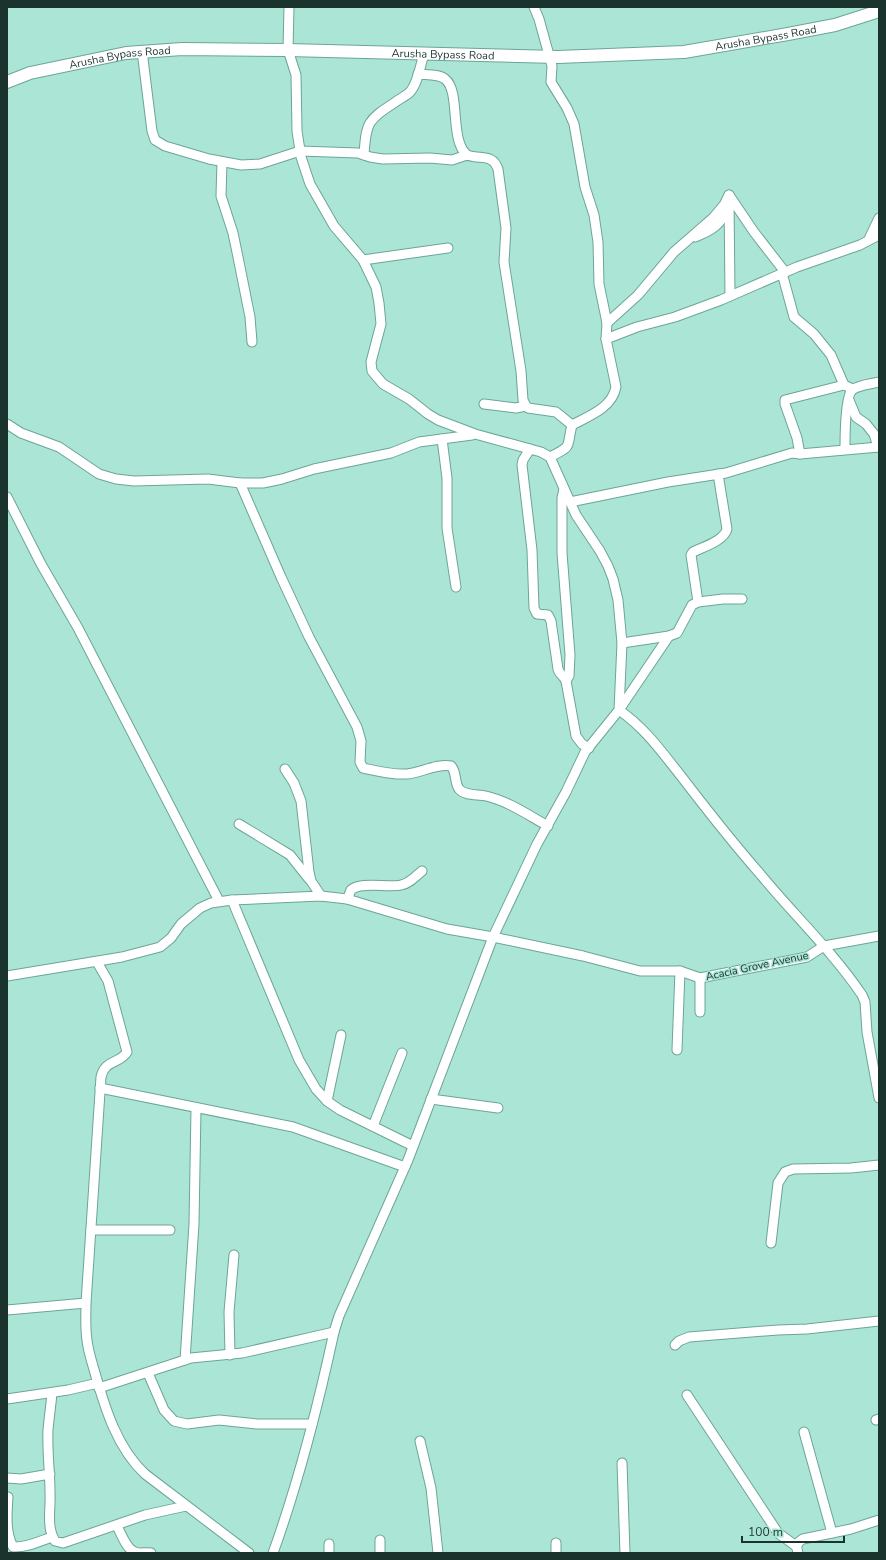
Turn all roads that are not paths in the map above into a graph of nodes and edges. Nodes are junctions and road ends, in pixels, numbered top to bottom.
1 (289, 7) edge
2 (534, 7) edge
3 (879, 12) edge
4 (288, 50) junction
5 (142, 51) junction
6 (424, 54) junction
7 (550, 57) junction
8 (418, 74) junction
9 (7, 82) edge
10 (300, 151) junction
11 (364, 154) junction
12 (467, 155) junction
13 (222, 162) junction
14 (729, 195) junction
15 (879, 218) edge
16 (879, 235) edge
17 (869, 239) junction
18 (448, 248) dead end
19 (363, 260) junction
20 (784, 272) junction
21 (730, 296) junction
22 (607, 323) junction
23 (606, 339) junction
24 (252, 342) dead end
25 (879, 382) edge
26 (844, 385) junction
27 (853, 389) junction
28 (848, 399) junction
29 (484, 404) dead end
30 (526, 406) junction
31 (7, 424) edge
32 (572, 426) junction
33 (475, 434) junction
34 (442, 439) junction
35 (879, 447) edge
36 (530, 449) junction
37 (844, 449) junction
38 (800, 454) junction
39 (550, 457) junction
40 (718, 474) junction
41 (240, 483) junction
42 (564, 488) junction
43 (7, 497) edge
44 (570, 502) junction
45 (456, 587) dead end
46 (742, 599) dead end
47 (698, 602) junction
48 (670, 636) junction
49 (622, 643) junction
50 (566, 681) junction
51 (619, 710) junction
52 (589, 748) junction
53 (285, 770) dead end
54 (239, 824) dead end
55 (548, 826) junction
56 (422, 871) dead end
57 (311, 881) junction
58 (321, 896) junction
59 (347, 899) junction
60 (232, 900) junction
61 (219, 901) junction
62 (879, 936) edge
63 (493, 937) junction
64 (824, 946) junction
65 (97, 962) junction
66 (680, 971) junction
67 (7, 976) edge
68 (700, 978) junction
69 (700, 1012) dead end
70 (341, 1034) dead end
71 (677, 1050) dead end
72 (402, 1053) dead end
73 (100, 1088) junction
74 (879, 1098) edge
75 (432, 1099) junction
76 (327, 1101) junction
77 (196, 1108) junction
78 (498, 1108) dead end
79 (372, 1126) junction
80 (413, 1146) junction
81 (879, 1165) edge
82 (405, 1167) junction
83 (91, 1230) junction
84 (170, 1230) dead end
85 (771, 1243) dead end
86 (234, 1255) dead end
87 (86, 1303) junction
88 (7, 1310) edge
89 (879, 1320) edge
90 (334, 1332) junction
91 (675, 1345) dead end
92 (230, 1355) junction
93 (184, 1360) junction
94 (148, 1373) junction
95 (99, 1386) junction
96 (52, 1393) junction
97 (687, 1395) dead end
98 (7, 1399) edge
99 (312, 1424) junction
100 (804, 1432) dead end
101 (420, 1441) dead end
102 (622, 1463) dead end
103 (50, 1474) junction
104 (7, 1478) edge
105 (8, 1497) edge
106 (186, 1506) junction
107 (879, 1520) edge
108 (117, 1526) junction
109 (832, 1533) junction
110 (52, 1537) junction
111 (380, 1540) dead end
112 (556, 1543) dead end
113 (10, 1548) edge
114 (797, 1550) edge
115 (151, 1553) edge
116 (250, 1553) edge
117 (273, 1553) edge
118 (380, 1553) edge
119 (438, 1553) edge
120 (556, 1553) edge
121 (625, 1553) edge

1 - 4 street
2 - 7 street
3 - 7 main road, Arusha Bypass Road
4 - 5 main road, Arusha Bypass Road
4 - 6 main road, Arusha Bypass Road
4 - 10 street
5 - 9 main road, Arusha Bypass Road
5 - 13 street
6 - 7 main road, Arusha Bypass Road
6 - 8 street
7 - 22 street
8 - 11 street
8 - 12 street
10 - 11 street
10 - 13 street
10 - 19 street
11 - 12 street
12 - 30 street
13 - 24 street
14 - 20 street
14 - 21 street
14 - 22 street
15 - 17 street
16 - 17 street
17 - 20 street
18 - 19 street
19 - 33 street
20 - 21 street
20 - 26 street
21 - 23 street
22 - 23 street
23 - 32 street
25 - 27 street
26 - 27 street
26 - 38 street
27 - 28 street
28 - 35 street
28 - 37 street
29 - 30 street
30 - 32 street
31 - 41 street
32 - 39 street
33 - 34 street
33 - 36 street
34 - 41 street
34 - 45 street
35 - 37 street
36 - 39 street
36 - 50 street
37 - 38 street
38 - 40 street
39 - 42 street
40 - 44 street
40 - 47 street
41 - 55 street
42 - 44 street
42 - 50 street
43 - 61 street
44 - 49 street
46 - 47 street
47 - 48 street
48 - 49 street
48 - 51 street
49 - 51 street
50 - 52 street
51 - 52 street
51 - 64 street
52 - 55 street
53 - 57 street
54 - 57 street
55 - 63 street
56 - 59 street
57 - 58 street
58 - 59 street, Acacia Grove Avenue
58 - 60 street, Acacia Grove Avenue
59 - 63 street, Acacia Grove Avenue
60 - 61 street, Acacia Grove Avenue
60 - 76 street
61 - 65 street, Acacia Grove Avenue
62 - 64 street, Acacia Grove Avenue
63 - 66 street, Acacia Grove Avenue
63 - 75 street
64 - 68 street, Acacia Grove Avenue
64 - 74 street
65 - 67 street, Acacia Grove Avenue
65 - 73 street
66 - 68 street, Acacia Grove Avenue
66 - 71 street
68 - 69 street
70 - 76 street
72 - 79 street
73 - 77 street
73 - 83 street
75 - 78 street
75 - 80 street
76 - 79 street
77 - 82 street
77 - 93 street
79 - 80 street
80 - 82 street
81 - 85 street
82 - 90 street
83 - 84 street
83 - 87 street
86 - 92 street
87 - 88 street
87 - 95 street
89 - 91 street
90 - 92 street
90 - 99 street
92 - 93 street
93 - 94 street
94 - 95 street
94 - 99 street
95 - 96 street
95 - 106 street
96 - 98 street
96 - 103 street
97 - 114 street
99 - 117 street
100 - 109 street
101 - 119 street
102 - 121 street
103 - 104 street
103 - 110 street
105 - 113 street
106 - 108 street
106 - 116 street
107 - 109 street
108 - 110 street
108 - 115 street
109 - 114 street
110 - 113 street
111 - 118 street
112 - 120 street

